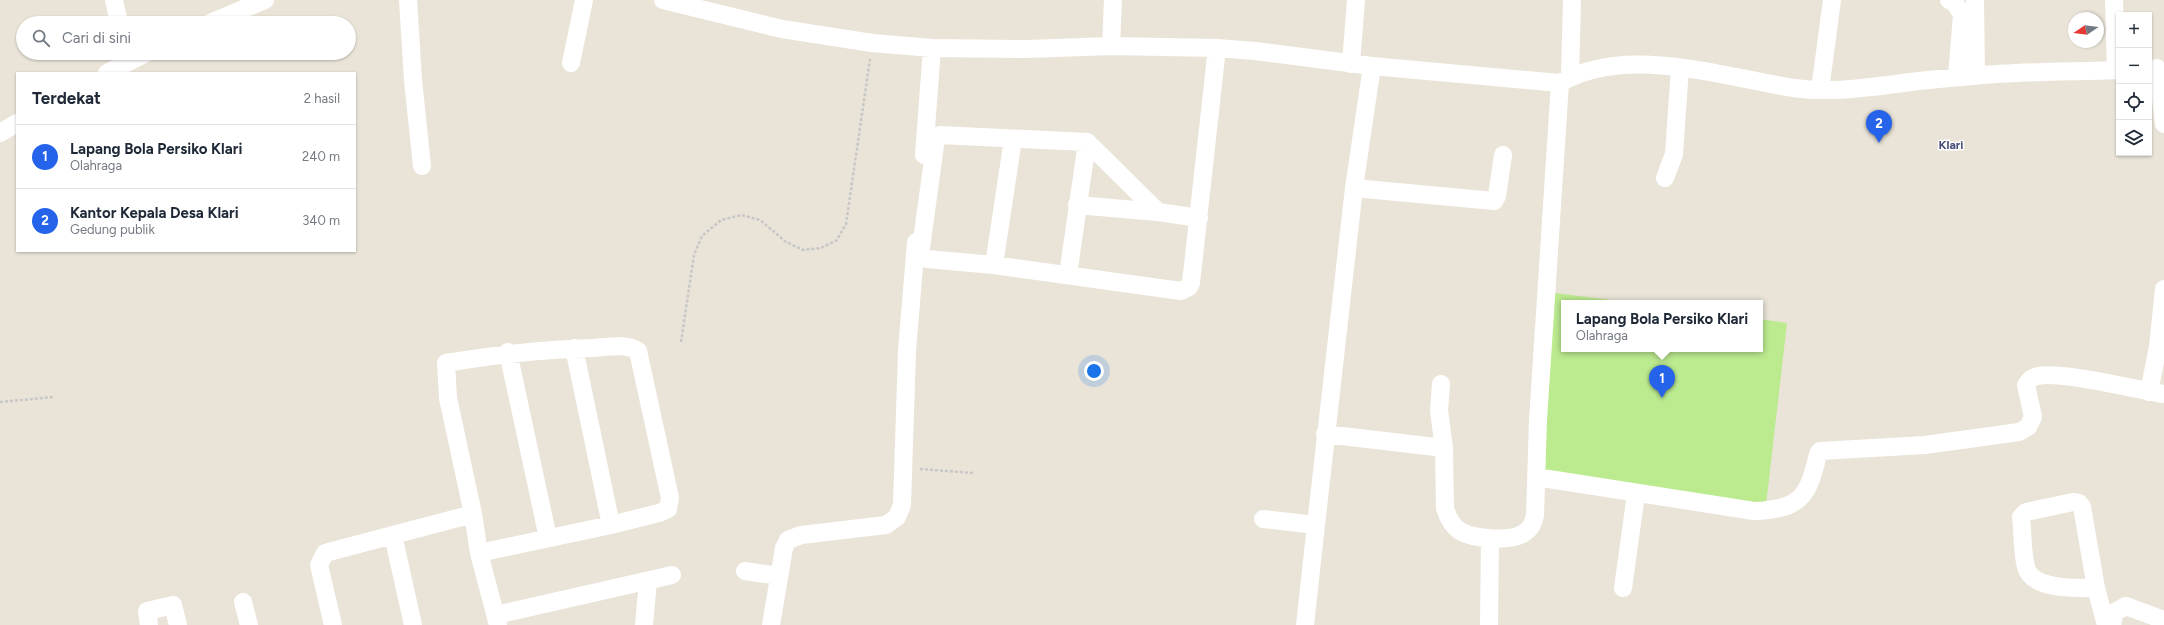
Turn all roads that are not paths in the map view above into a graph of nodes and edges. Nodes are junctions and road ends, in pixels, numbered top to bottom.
1 (114, 0) edge
2 (265, 0) edge
3 (408, 0) edge
4 (584, 0) edge
5 (663, 0) edge
6 (1113, 0) edge
7 (1356, 0) edge
8 (1572, 0) edge
9 (1832, 0) edge
10 (1949, 0) edge
11 (1975, 0) edge
12 (2114, 0) edge
13 (704, 5) edge
14 (117, 16) edge
15 (227, 16) edge
16 (1111, 46) junction
17 (932, 48) junction
18 (1217, 48) junction
19 (2117, 48) edge
20 (122, 60) edge
21 (571, 63) dead end
22 (1351, 64) junction
23 (1372, 66) junction
24 (1680, 68) junction
25 (2157, 68) edge
26 (2116, 70) edge
27 (108, 72) edge
28 (1976, 75) junction
29 (1957, 77) junction
30 (1565, 80) junction
31 (1820, 90) junction
32 (16, 124) edge
33 (2164, 124) edge
34 (0, 133) edge
35 (1013, 139) junction
36 (1087, 142) junction
37 (1503, 155) dead end
38 (422, 166) dead end
39 (1665, 178) dead end
40 (1354, 188) junction
41 (1077, 205) junction
42 (1158, 212) junction
43 (1199, 218) junction
44 (917, 254) junction
45 (994, 265) junction
46 (1068, 275) junction
47 (2164, 289) edge
48 (574, 348) junction
49 (508, 352) junction
50 (1441, 384) dead end
51 (2157, 393) edge
52 (1325, 434) junction
53 (1444, 448) junction
54 (1536, 477) junction
55 (1636, 494) junction
56 (473, 514) junction
57 (1264, 519) dead end
58 (611, 525) junction
59 (1316, 525) junction
60 (393, 535) junction
61 (548, 538) junction
62 (1490, 538) junction
63 (479, 553) junction
64 (745, 571) dead end
65 (672, 575) dead end
66 (779, 576) junction
67 (648, 581) junction
68 (1623, 588) dead end
69 (2096, 588) junction
70 (243, 602) dead end
71 (497, 620) edge
72 (2164, 620) edge
73 (149, 625) edge
74 (178, 625) edge
75 (249, 625) edge
76 (333, 625) edge
77 (413, 625) edge
78 (644, 625) edge
79 (770, 625) edge
80 (1305, 625) edge
81 (1488, 625) edge
82 (2106, 625) edge
83 (2112, 625) edge

1 - 14 street
2 - 15 street
3 - 38 street
4 - 21 street
5 - 13 street
6 - 16 street
7 - 22 street
8 - 30 street
9 - 31 street
10 - 29 street
11 - 28 street
12 - 19 street
13 - 17 street
16 - 17 street
16 - 18 street
17 - 44 street
18 - 22 street
18 - 43 street
20 - 27 street
22 - 23 street
23 - 30 street
23 - 40 street
24 - 30 street
24 - 31 street
24 - 39 street
25 - 33 street
26 - 28 street
28 - 29 street
29 - 31 street
30 - 54 street
32 - 34 street
35 - 36 street
35 - 44 street
35 - 45 street
36 - 41 street
36 - 42 street
37 - 40 street
40 - 52 street
41 - 42 street
41 - 46 street
42 - 43 street
43 - 46 street
44 - 45 street
44 - 66 street
45 - 46 street
47 - 51 street
48 - 49 street
48 - 58 street
48 - 58 street
49 - 56 street
49 - 61 street
50 - 53 street
51 - 55 street
52 - 53 street
52 - 59 street
53 - 62 street
54 - 55 street
54 - 62 street
55 - 68 street
56 - 60 street
56 - 63 street
57 - 59 street
58 - 61 street
59 - 80 street
60 - 76 street
60 - 77 street
61 - 63 street
62 - 81 street
63 - 71 street
64 - 66 street
65 - 67 street
66 - 79 street
67 - 71 street
67 - 78 street
69 - 69 street
69 - 82 street
70 - 75 street
72 - 83 street
73 - 74 street

